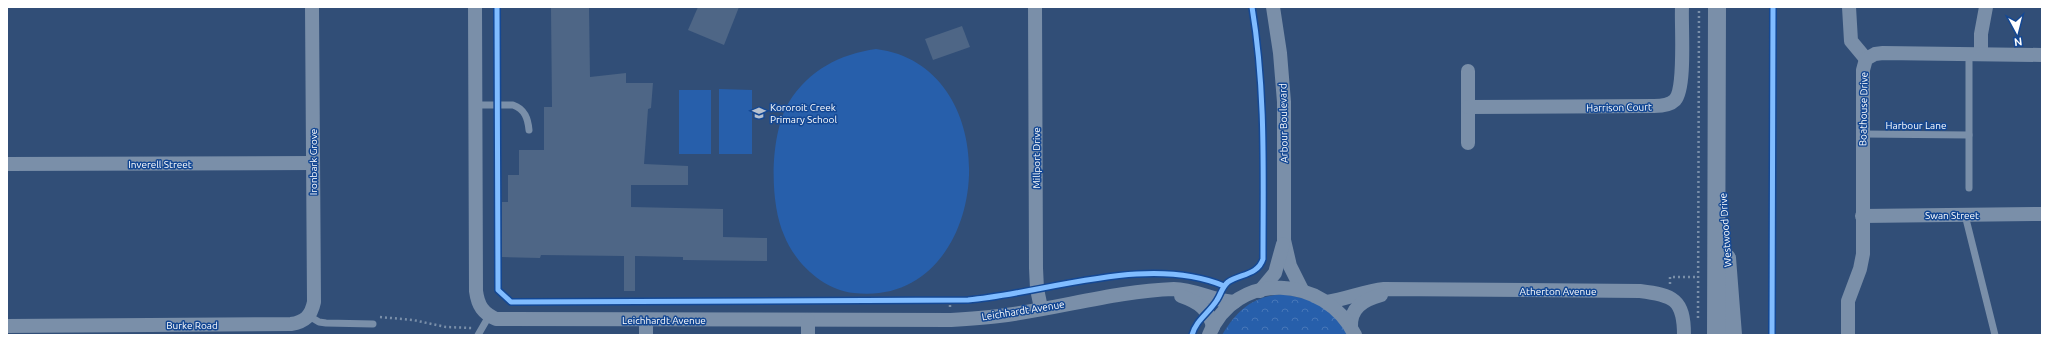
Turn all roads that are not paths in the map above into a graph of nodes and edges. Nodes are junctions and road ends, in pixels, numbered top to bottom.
1 (312, 7) edge
2 (475, 7) edge
3 (1035, 7) edge
4 (1273, 7) edge
5 (1682, 7) edge
6 (1717, 7) edge
7 (1849, 7) edge
8 (1986, 7) edge
9 (1975, 54) junction
10 (2042, 55) edge
11 (1866, 59) junction
12 (1468, 72) dead end
13 (475, 105) junction
14 (1468, 107) junction
15 (1718, 125) junction
16 (530, 130) dead end
17 (1863, 134) junction
18 (1969, 135) junction
19 (1468, 143) dead end
20 (313, 163) junction
21 (7, 164) edge
22 (1969, 188) dead end
23 (2042, 214) edge
24 (1965, 215) junction
25 (1862, 216) junction
26 (1284, 240) junction
27 (1302, 290) junction
28 (1260, 291) junction
29 (1403, 291) junction
30 (1151, 292) junction
31 (1234, 302) junction
32 (1327, 302) junction
33 (1041, 308) junction
34 (308, 316) junction
35 (489, 316) junction
36 (646, 320) junction
37 (808, 320) junction
38 (373, 324) road end
39 (7, 326) edge
40 (94, 330) edge
41 (1211, 331) edge
42 (1353, 331) edge
43 (479, 334) edge
44 (646, 335) edge
45 (808, 335) edge
46 (1684, 335) edge
47 (1716, 335) edge
48 (1733, 335) edge
49 (1848, 335) edge
50 (1995, 335) edge

1 - 20 street, Ironbark Grove
2 - 13 street
3 - 33 street, Millport Drive
4 - 26 street, Arbour Boulevard
5 - 14 street, Harrison Court
6 - 15 street, Westwood Drive
7 - 11 street
8 - 9 street
9 - 10 street, Boathouse Drive
9 - 11 street, Boathouse Drive
9 - 18 lane
11 - 17 street, Boathouse Drive
12 - 14 street
13 - 16 lane
13 - 35 street
14 - 19 street
15 - 47 street, Westwood Drive
15 - 48 street, Westwood Drive
17 - 18 lane, Harbour Lane
17 - 25 street, Boathouse Drive
18 - 22 lane
20 - 21 street, Inverell Street
20 - 34 street, Ironbark Grove
23 - 24 street, Swan Street
24 - 25 street, Swan Street
24 - 50 lane
25 - 49 street, Boathouse Drive
26 - 27 street
26 - 28 street
27 - 28 street
27 - 32 street
28 - 31 street
29 - 32 street
29 - 42 street
29 - 46 street, Atherton Avenue
30 - 31 street
30 - 33 street, Leichhardt Avenue
30 - 41 street
31 - 41 street
32 - 42 street
33 - 37 street, Leichhardt Avenue
34 - 38 lane
34 - 40 street, Burke Road
35 - 36 street, Leichhardt Avenue
35 - 43 lane
36 - 37 street, Leichhardt Avenue
36 - 44 street
37 - 45 street
39 - 40 street, Burke Road

